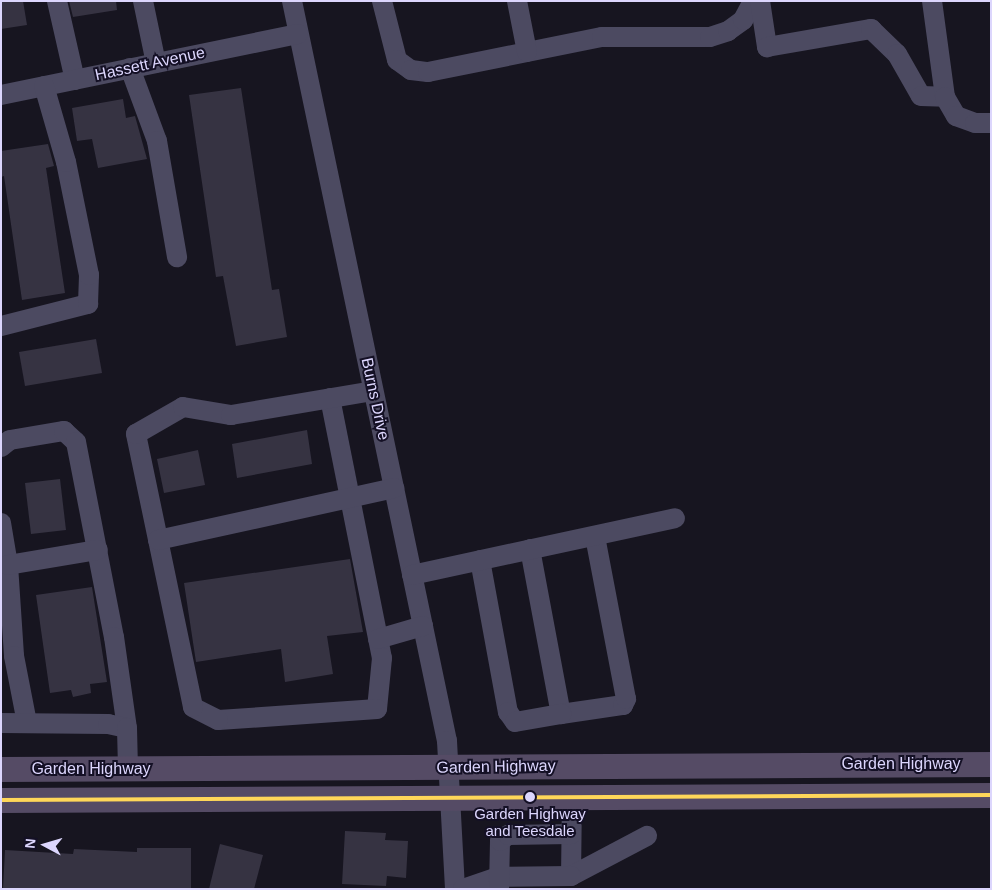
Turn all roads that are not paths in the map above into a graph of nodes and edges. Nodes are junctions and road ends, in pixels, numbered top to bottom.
1 (56, 1) edge
2 (143, 1) edge
3 (292, 1) edge
4 (382, 1) edge
5 (517, 1) edge
6 (753, 1) edge
7 (760, 1) edge
8 (932, 1) edge
9 (298, 34) junction
10 (528, 52) junction
11 (156, 63) junction
12 (130, 68) junction
13 (75, 80) junction
14 (44, 86) junction
15 (1, 95) edge
16 (945, 97) junction
17 (991, 122) edge
18 (177, 257) dead end
19 (1, 326) edge
20 (373, 390) junction
21 (330, 398) junction
22 (1, 446) edge
23 (394, 488) junction
24 (350, 498) junction
25 (675, 518) dead end
26 (1, 523) edge
27 (595, 536) junction
28 (158, 540) junction
29 (530, 549) junction
30 (98, 550) junction
31 (480, 560) junction
32 (8, 565) junction
33 (412, 575) junction
34 (423, 626) junction
35 (378, 640) junction
36 (561, 714) junction
37 (1, 723) edge
38 (27, 723) junction
39 (128, 728) junction
40 (991, 764) edge
41 (448, 767) junction
42 (128, 768) junction
43 (1, 769) edge
44 (991, 795) edge
45 (572, 796) junction
46 (449, 798) junction
47 (1, 800) edge
48 (571, 834) junction
49 (647, 836) dead end
50 (571, 876) junction
51 (499, 883) edge
52 (455, 889) edge
53 (463, 889) edge

1 - 13 street
2 - 11 street
3 - 9 street, Burns Drive
4 - 10 street
5 - 10 street
6 - 10 street
7 - 16 street
8 - 16 street
9 - 11 street, Hassett Avenue
9 - 20 street, Burns Drive
11 - 12 street, Hassett Avenue
12 - 13 street, Hassett Avenue
12 - 18 street
13 - 14 street, Hassett Avenue
14 - 15 street, Hassett Avenue
14 - 19 street
16 - 17 street
20 - 21 street
20 - 23 street, Burns Drive
21 - 24 street
21 - 28 street
22 - 30 street
23 - 24 street
23 - 33 street, Burns Drive
24 - 28 street
24 - 35 street
25 - 27 street
26 - 32 street
27 - 29 street
27 - 36 street
28 - 35 street
29 - 31 street
29 - 36 street
30 - 32 street
30 - 39 street
31 - 33 street
31 - 36 street
32 - 38 street
33 - 34 street, Burns Drive
34 - 35 street
34 - 41 street, Burns Drive
37 - 38 street
38 - 39 street
39 - 42 street
40 - 41 main road, Garden Highway
41 - 42 main road, Garden Highway
41 - 46 street, Burns Drive
42 - 43 main road, Garden Highway
44 - 45 main road, Garden Highway
45 - 46 main road, Garden Highway
45 - 48 street
46 - 47 main road, Garden Highway
46 - 52 street, Burns Drive
48 - 50 street
48 - 51 street
49 - 50 street
50 - 51 street
51 - 53 street

